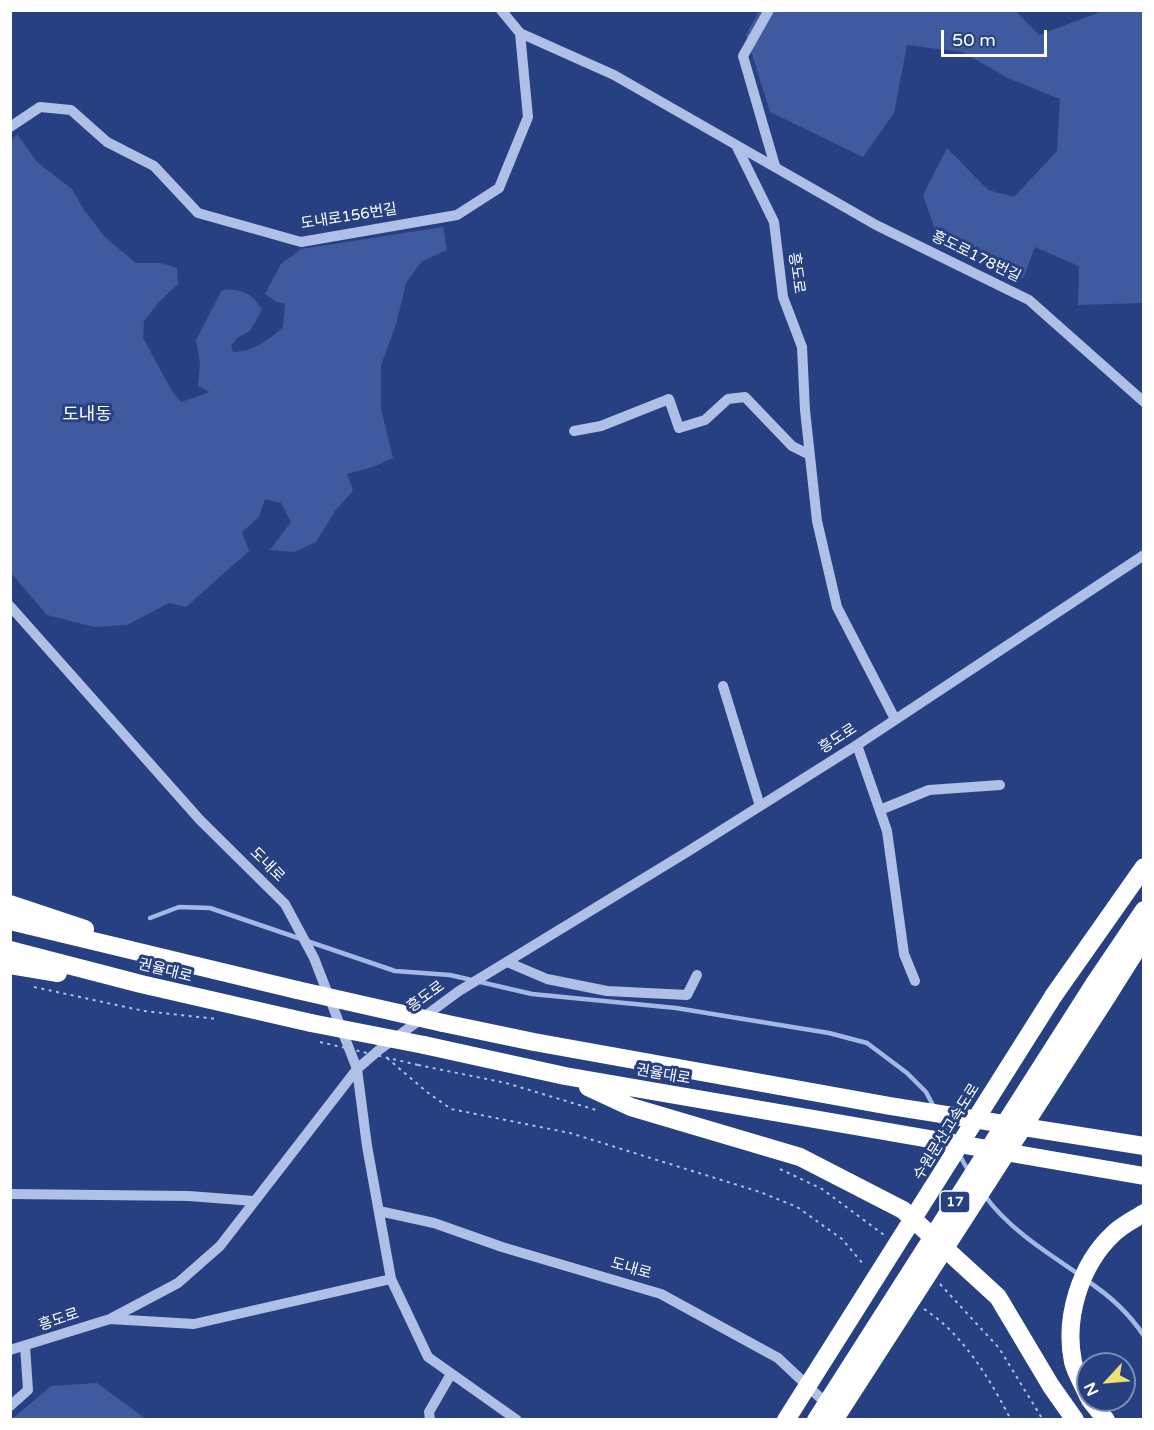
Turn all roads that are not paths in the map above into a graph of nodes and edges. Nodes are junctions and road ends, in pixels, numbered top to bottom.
1 (501, 10) edge
2 (769, 10) edge
3 (520, 33) junction
4 (10, 127) edge
5 (736, 145) junction
6 (775, 166) junction
7 (1143, 402) edge
8 (574, 431) dead end
9 (810, 455) junction
10 (1143, 555) edge
11 (10, 606) edge
12 (723, 686) dead end
13 (895, 719) junction
14 (857, 745) junction
15 (1000, 785) dead end
16 (760, 806) junction
17 (880, 810) junction
18 (1143, 867) edge
19 (10, 904) edge
20 (1143, 910) edge
21 (10, 921) edge
22 (1143, 938) edge
23 (10, 950) edge
24 (503, 964) junction
25 (10, 965) edge
26 (200, 967) junction
27 (697, 975) dead end
28 (915, 981) dead end
29 (1101, 989) junction
30 (187, 995) junction
31 (357, 1069) junction
32 (565, 1076) junction
33 (1143, 1137) edge
34 (1113, 1140) junction
35 (1143, 1146) edge
36 (1143, 1176) edge
37 (10, 1194) edge
38 (254, 1201) junction
39 (379, 1211) junction
40 (1143, 1213) edge
41 (391, 1279) junction
42 (110, 1319) junction
43 (25, 1346) junction
44 (10, 1350) edge
45 (1076, 1368) edge
46 (451, 1374) junction
47 (10, 1406) edge
48 (430, 1419) edge
49 (517, 1419) edge
50 (786, 1419) edge
51 (816, 1419) edge
52 (834, 1419) edge
53 (844, 1419) edge
54 (1075, 1419) edge

1 - 3 street, 흥도로178번길
2 - 6 street
3 - 4 street, 도내로156번길
3 - 5 street, 흥도로178번길
5 - 6 street, 흥도로178번길
5 - 9 street, 흥도로
6 - 7 street, 흥도로178번길
8 - 9 street
9 - 13 street, 흥도로
10 - 13 street, 흥도로
11 - 31 street, 도내로
12 - 16 street
13 - 14 street, 흥도로
14 - 16 street, 흥도로
14 - 17 street
15 - 17 street
16 - 24 street, 흥도로
17 - 28 street
18 - 50 highway, 수원문산고속도로 / 17, bridge
19 - 26 highway
20 - 29 highway, 17
21 - 26 highway, 권율대로
22 - 29 highway
23 - 30 highway, 권율대로
24 - 27 street
24 - 31 street, 흥도로
25 - 30 highway
26 - 34 highway, 권율대로, bridge
29 - 51 highway, 17, bridge
29 - 52 highway, bridge
30 - 32 highway, 권율대로, bridge
31 - 38 street, 흥도로
31 - 39 street, 도내로
32 - 36 highway, 권율대로, bridge
32 - 54 highway
33 - 34 highway
34 - 35 highway
37 - 38 street
38 - 42 street, 흥도로
39 - 41 street, 도내로
39 - 53 street, 도내로
40 - 45 highway
41 - 42 street
41 - 46 street, 도내로
42 - 43 street, 흥도로
43 - 44 street, 흥도로
43 - 47 street, 흥도로
46 - 48 street
46 - 49 street, 도내로

